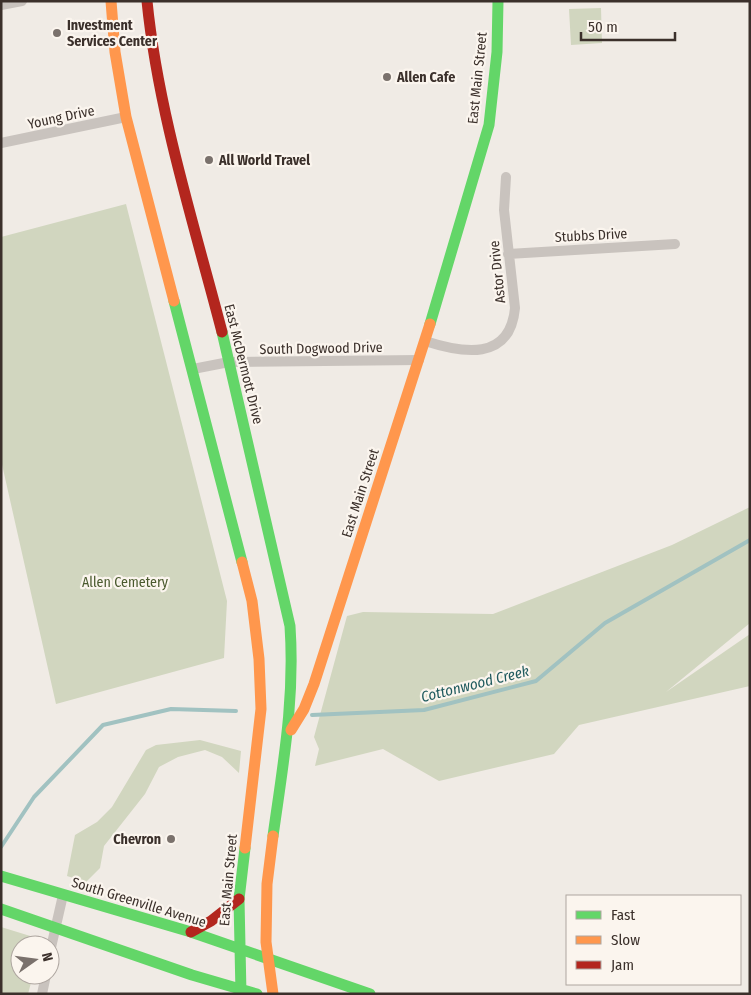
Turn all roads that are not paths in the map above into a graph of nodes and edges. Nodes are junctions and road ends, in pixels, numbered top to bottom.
1 (22, 1) edge
2 (112, 1) edge
3 (148, 1) edge
4 (498, 1) edge
5 (1, 5) edge
6 (126, 117) junction
7 (1, 143) edge
8 (506, 177) dead end
9 (675, 244) dead end
10 (508, 254) junction
11 (425, 341) junction
12 (419, 360) junction
13 (229, 362) junction
14 (193, 369) junction
15 (287, 737) junction
16 (1, 876) edge
17 (63, 896) junction
18 (239, 899) junction
19 (1, 909) edge
20 (56, 926) junction
21 (191, 932) junction
22 (54, 935) edge
23 (238, 949) junction
24 (268, 959) junction
25 (241, 992) edge
26 (257, 994) edge
27 (273, 994) edge
28 (370, 994) edge

1 - 5 street
2 - 6 main road
3 - 13 main road, East McDermott Drive
4 - 11 main road, East Main Street
6 - 7 street, Young Drive
6 - 14 main road
8 - 10 street, Astor Drive
9 - 10 street, Stubbs Drive
10 - 11 street, Astor Drive
11 - 12 main road, East Main Street
12 - 13 street, South Dogwood Drive
12 - 15 main road, East Main Street
13 - 14 street, South Dogwood Drive
13 - 15 main road, East McDermott Drive
14 - 18 main road, East Main Street
15 - 24 main road, East Main Street
16 - 17 main road, South Greenville Avenue
17 - 20 street
17 - 21 main road, South Greenville Avenue
18 - 21 main road
18 - 23 main road, East Main Street
19 - 20 main road
20 - 22 street
20 - 25 main road
21 - 23 main road, South Greenville Avenue
23 - 24 main road, South Greenville Avenue
23 - 25 main road, East Main Street
24 - 27 main road, East Main Street
24 - 28 main road, South Greenville Avenue
25 - 26 main road

